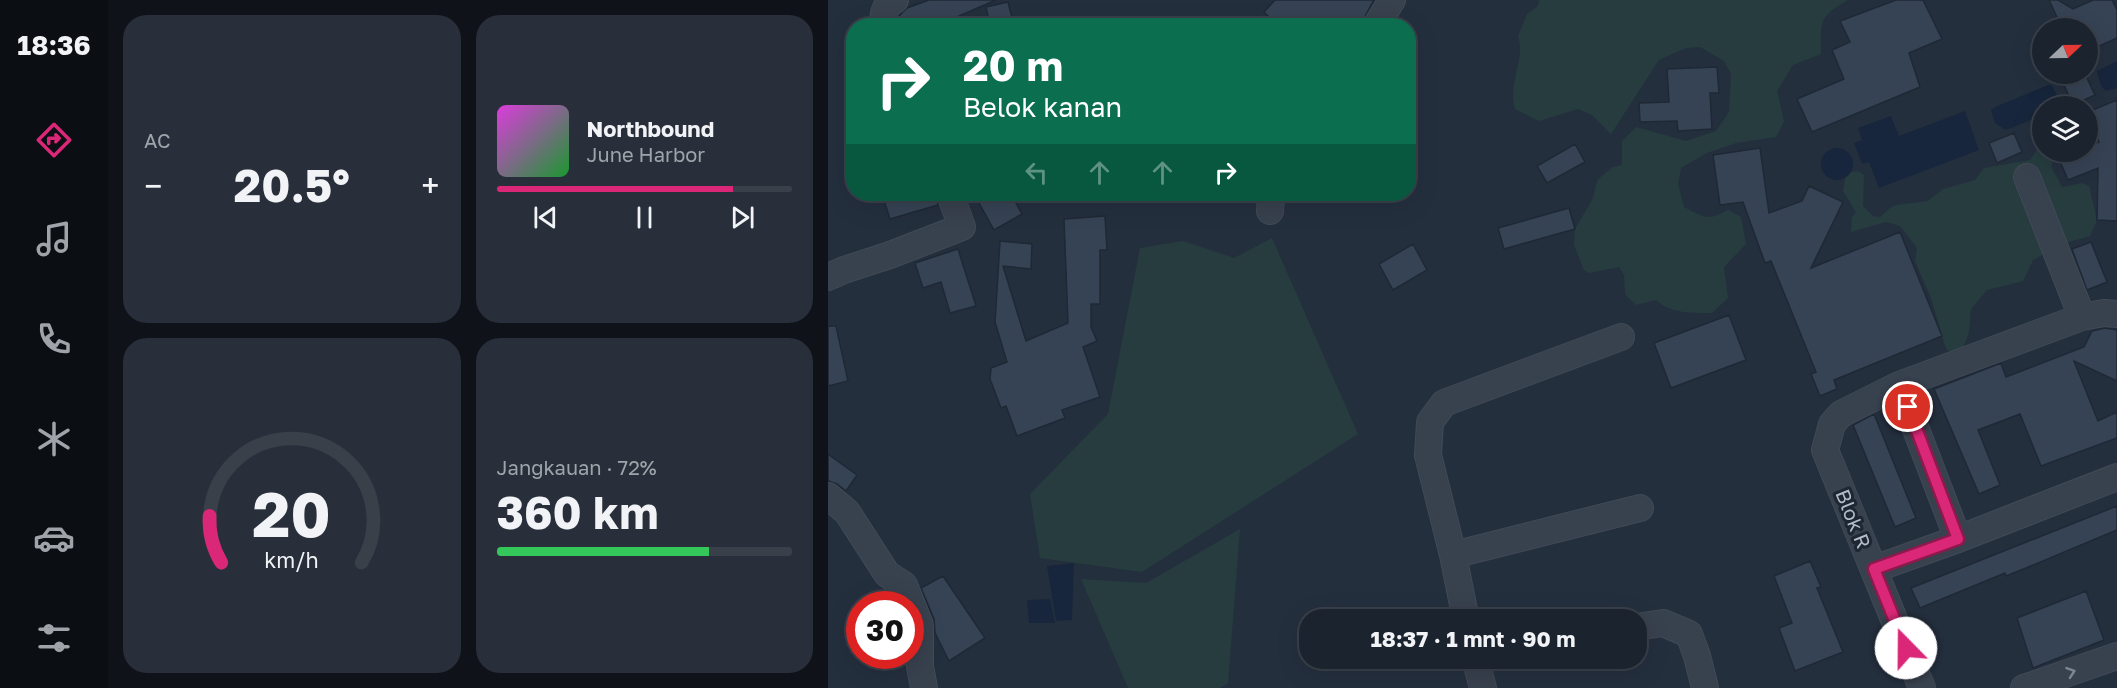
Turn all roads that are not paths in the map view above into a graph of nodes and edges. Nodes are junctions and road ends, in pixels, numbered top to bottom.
1 (1392, 0) edge
2 (1381, 18) edge
3 (2027, 177) dead end
4 (953, 201) edge
5 (828, 278) edge
6 (2117, 314) edge
7 (2082, 316) junction
8 (1621, 337) dead end
9 (1899, 385) junction
10 (2117, 477) edge
11 (828, 496) edge
12 (1640, 508) dead end
13 (1958, 539) junction
14 (1454, 555) junction
15 (1874, 569) junction
16 (1465, 609) edge
17 (1647, 625) edge
18 (2117, 656) edge
19 (1478, 669) edge
20 (924, 688) edge
21 (1483, 688) edge
22 (1705, 688) edge
23 (1922, 688) edge
24 (2024, 688) edge

1 - 2 street
3 - 7 street
4 - 5 street
6 - 7 street
7 - 9 street
8 - 14 street
9 - 13 street
9 - 15 street, Blok R
10 - 13 street
11 - 20 street
12 - 14 street
13 - 15 street
14 - 16 street
15 - 23 street, Blok R
17 - 22 street
24 -> 18 street
19 - 21 street

